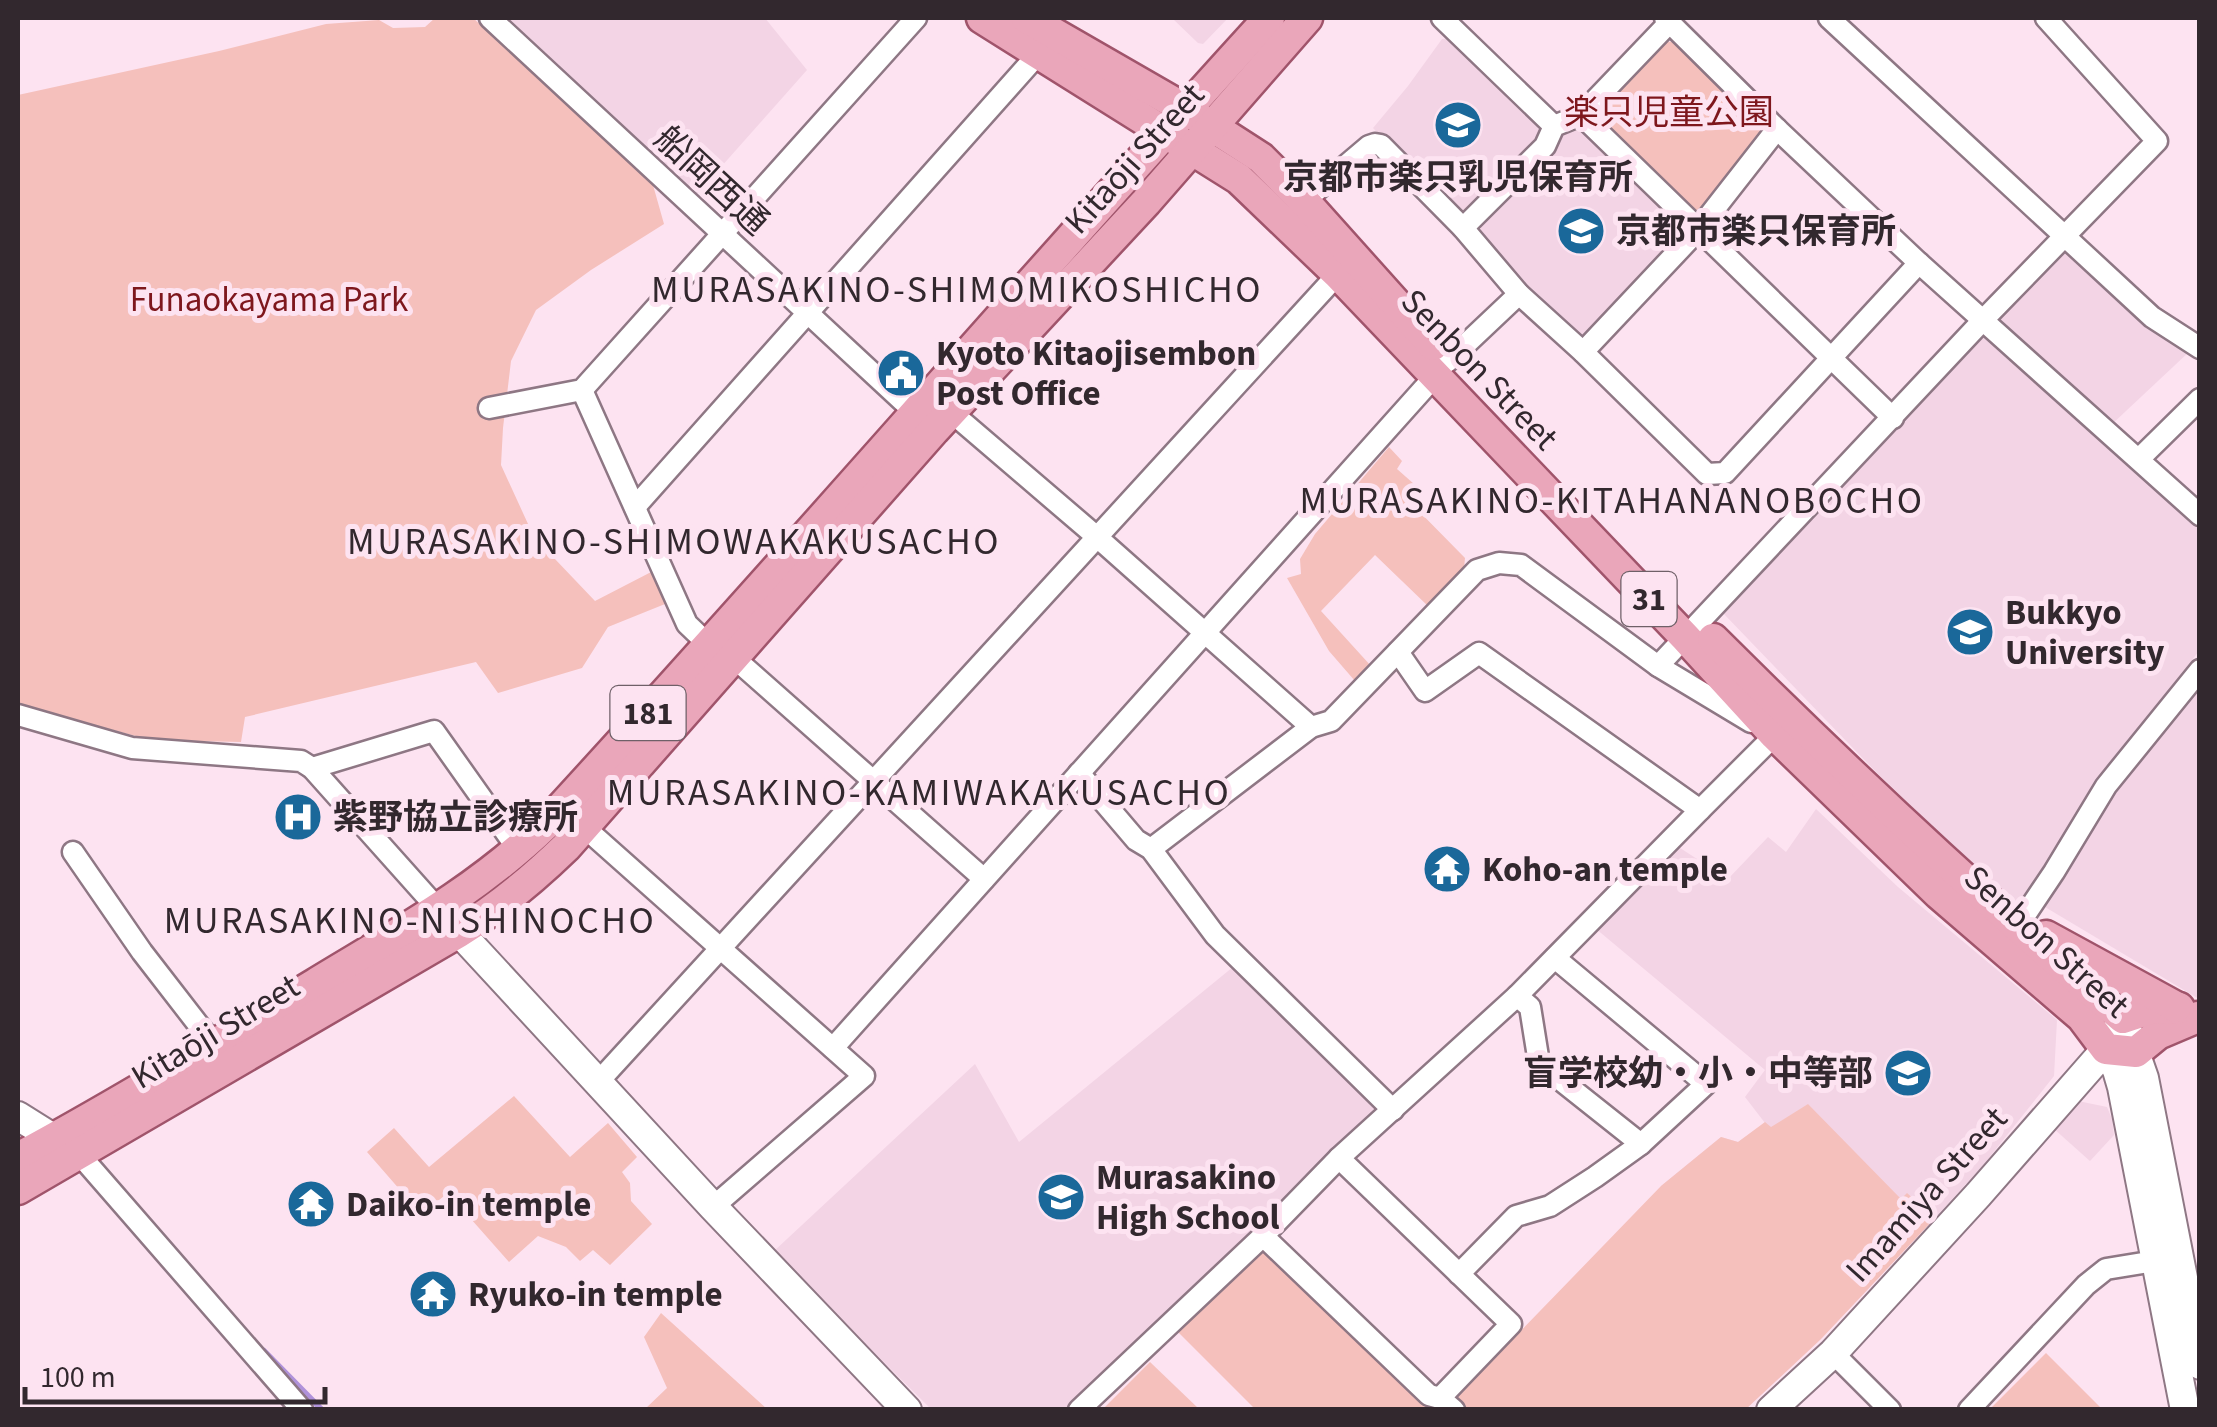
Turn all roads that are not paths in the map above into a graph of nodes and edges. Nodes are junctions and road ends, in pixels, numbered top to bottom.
1 (490, 18) edge
2 (916, 18) edge
3 (982, 18) edge
4 (1027, 18) edge
5 (1269, 18) edge
6 (1307, 18) edge
7 (1442, 18) edge
8 (1829, 18) edge
9 (2046, 18) edge
10 (1668, 20) edge
11 (1039, 54) junction
12 (1581, 115) junction
13 (1176, 121) junction
14 (1554, 126) junction
15 (1777, 129) junction
16 (1203, 137) junction
17 (1304, 202) junction
18 (1463, 228) junction
19 (1698, 230) junction
20 (722, 234) junction
21 (2064, 237) junction
22 (1919, 263) junction
23 (1338, 274) junction
24 (1519, 294) junction
25 (808, 313) junction
26 (1984, 319) junction
27 (2200, 348) edge
28 (1583, 352) junction
29 (1831, 358) junction
30 (1441, 369) junction
31 (582, 390) junction
32 (2200, 398) edge
33 (489, 408) dead end
34 (932, 412) junction
35 (1893, 418) junction
36 (2139, 459) junction
37 (634, 507) junction
38 (2200, 515) edge
39 (1098, 537) junction
40 (1692, 631) junction
41 (1204, 632) junction
42 (721, 652) junction
43 (1398, 652) junction
44 (1658, 666) junction
45 (2200, 670) edge
46 (18, 715) edge
47 (1784, 727) junction
48 (1311, 728) junction
49 (312, 768) junction
50 (1079, 773) junction
51 (874, 782) junction
52 (1700, 810) junction
53 (584, 826) junction
54 (1151, 849) junction
55 (519, 851) junction
56 (73, 852) dead end
57 (984, 879) junction
58 (438, 909) junction
59 (459, 932) junction
60 (2009, 937) junction
61 (721, 948) junction
62 (1555, 958) junction
63 (1517, 996) junction
64 (2194, 1015) edge
65 (2124, 1018) junction
66 (214, 1045) junction
67 (833, 1048) junction
68 (2121, 1050) junction
69 (598, 1081) junction
70 (1393, 1110) junction
71 (18, 1116) edge
72 (1641, 1144) junction
73 (66, 1147) junction
74 (18, 1158) edge
75 (1339, 1158) junction
76 (18, 1189) edge
77 (713, 1207) junction
78 (1262, 1236) junction
79 (2167, 1259) junction
80 (1459, 1274) junction
81 (1833, 1353) junction
82 (2192, 1372) edge
83 (1447, 1404) edge
84 (302, 1410) edge
85 (907, 1410) edge
86 (1079, 1410) edge
87 (1771, 1410) edge
88 (1890, 1410) edge
89 (1969, 1410) edge
90 (2184, 1410) edge

1 - 20 street, 船岡西通
2 - 20 street
3 - 11 main road, Senbon Street / 31
4 - 13 main road, Senbon Street / 31
5 - 13 main road, Kitaōji Street / 181
6 - 16 main road, Kitaōji Street / 181
7 - 14 street
8 - 21 street
9 - 21 street
10 - 12 street
10 - 15 street
11 - 13 main road, Senbon Street / 31
11 - 25 street
12 - 14 street
12 - 19 street
13 - 16 main road, Senbon Street / 31
13 - 34 main road, Kitaōji Street / 181
14 - 18 street
15 - 19 street
15 - 22 street
16 - 17 main road, Senbon Street / 31
16 - 23 main road, Senbon Street / 31
16 - 34 main road, Kitaōji Street / 181
17 - 18 street
17 - 30 main road, Senbon Street / 31
18 - 24 street
19 - 28 street
19 - 29 street
20 - 25 street, 船岡西通
20 - 31 street
21 - 26 street
21 - 27 street
22 - 26 street
22 - 29 street
23 - 30 main road, Senbon Street / 31
23 - 39 street
24 - 28 street
24 - 30 street
25 - 34 street, 船岡西通
25 - 37 street
26 - 35 street
26 - 36 street
28 - 29 street
29 - 35 street
30 - 40 main road, Senbon Street / 31
30 - 41 street
31 - 33 street
31 - 37 street
32 - 36 street
34 - 39 street, 船岡西通
34 - 42 main road, Kitaōji Street / 181
35 - 40 street
36 - 38 street
37 - 42 street
39 - 41 street, 船岡西通
39 - 51 street
40 - 44 street
40 - 47 main road, Senbon Street / 31
41 - 48 street, 船岡西通
41 - 50 street
42 - 51 street
42 - 53 main road, Kitaōji Street / 181
42 - 55 main road, Kitaōji Street / 181
43 - 44 street
43 - 48 street
43 - 52 street
44 - 47 street
45 - 60 street
46 - 49 street
47 - 52 street
47 - 60 main road, Senbon Street / 31
48 - 54 street
49 - 55 street
49 - 58 street
50 - 54 street
50 - 57 street
51 - 57 street
51 - 61 street
52 - 62 street
53 - 59 main road, Kitaōji Street / 181
53 - 61 street
54 - 70 street
55 - 58 main road, Kitaōji Street / 181
56 - 66 street
57 - 67 street
58 - 59 street
58 - 66 main road, Kitaōji Street / 181
59 - 69 street
59 - 73 main road, Kitaōji Street / 181
60 - 64 main road, 31
60 - 65 main road, Senbon Street / 31
60 - 68 main road, Senbon Street / 31
61 - 67 street
61 - 69 street
62 - 63 street
62 - 72 street
63 - 70 street
63 - 72 street
64 - 65 main road, Senbon Street
64 - 68 main road, Senbon Street
65 - 68 street
66 - 73 main road, Kitaōji Street / 181
67 - 77 street
68 - 79 street
68 - 81 street, Imamiya Street
69 - 77 street
70 - 75 street
71 - 73 street
72 - 80 street
73 - 74 main road, Kitaōji Street / 181
73 - 76 main road, Kitaōji Street / 181
73 - 84 street
75 - 78 street
75 - 80 street
77 - 85 street
78 - 83 street
78 - 86 street
79 - 82 street
79 - 89 street
80 - 83 street
81 - 87 street, Imamiya Street
81 - 88 street
82 - 90 street

